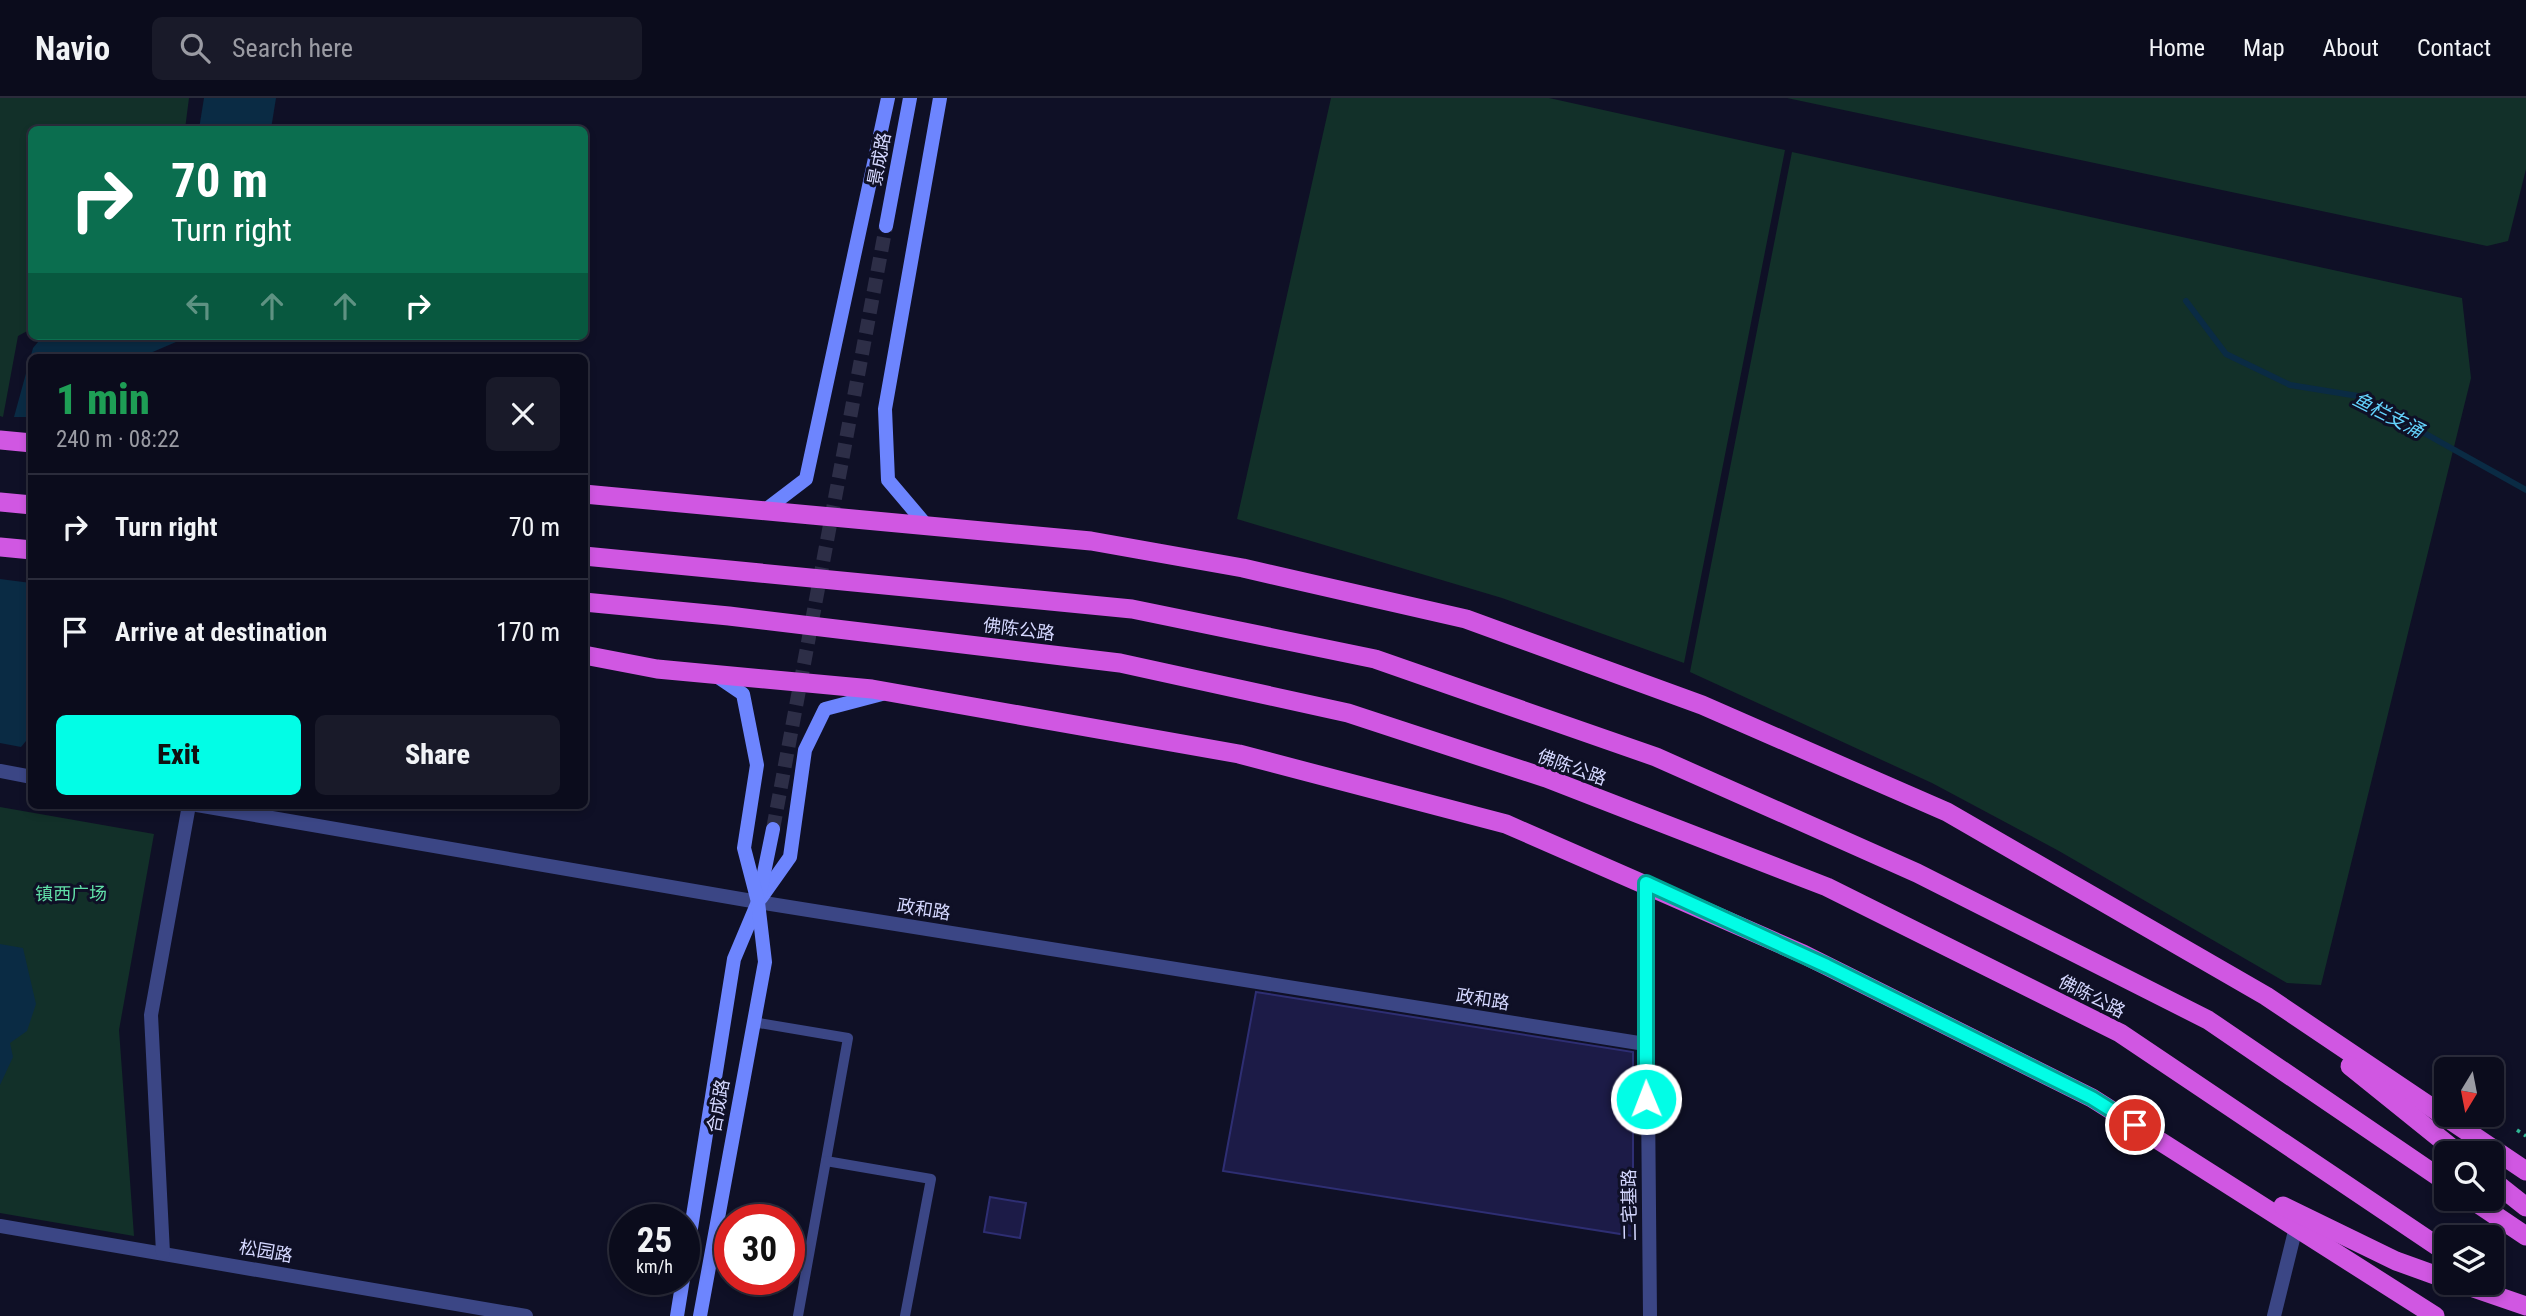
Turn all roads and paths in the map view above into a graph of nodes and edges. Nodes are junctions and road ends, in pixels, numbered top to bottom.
1 (888, 98) edge
2 (910, 98) edge
3 (940, 98) edge
4 (886, 226) tunnel mouth
5 (0, 440) edge
6 (28, 443) edge
7 (588, 494) edge
8 (0, 502) edge
9 (28, 505) edge
10 (764, 511) junction
11 (927, 526) junction
12 (0, 547) edge
13 (28, 550) edge
14 (588, 556) edge
15 (588, 602) edge
16 (588, 657) edge
17 (715, 675) junction
18 (897, 694) junction
19 (0, 771) edge
20 (28, 776) edge
21 (188, 809) edge
22 (220, 809) edge
23 (773, 829) tunnel mouth
24 (1646, 883) junction
25 (758, 902) junction
26 (2266, 996) junction
27 (754, 1021) junction
28 (1645, 1044) junction
29 (2517, 1130) dead end
30 (2526, 1136) edge
31 (2443, 1141) edge
32 (826, 1161) junction
33 (2200, 1166) junction
34 (2526, 1171) edge
35 (2434, 1174) edge
36 (2504, 1190) edge
37 (695, 1204) edge
38 (2526, 1207) edge
39 (2489, 1211) edge
40 (0, 1226) edge
41 (2296, 1227) junction
42 (2526, 1236) edge
43 (2434, 1244) edge
44 (163, 1253) junction
45 (2434, 1275) edge
46 (2504, 1291) edge
47 (680, 1295) edge
48 (2494, 1295) edge
49 (2526, 1306) edge
50 (526, 1316) edge
51 (677, 1316) edge
52 (699, 1316) edge
53 (798, 1316) edge
54 (905, 1316) edge
55 (1650, 1316) edge
56 (2274, 1316) edge
57 (2435, 1316) edge

1 - 10 main road
2 - 4 main road, 景成路
3 - 11 main road
5 - 6 highway
7 - 10 highway
8 - 9 highway
10 - 11 highway
11 - 26 highway
12 - 13 highway
14 - 35 highway, 佛陈公路
15 - 43 highway, 佛陈公路
16 - 17 highway
17 - 18 highway
17 - 25 main road
18 - 24 highway
18 - 25 main road
19 - 20 street
21 - 44 street
22 - 25 street, 政和路
23 - 25 main road, 合成路
24 - 28 street, 二宅基路
24 - 33 highway
25 - 27 main road, 合成路
25 - 28 street, 政和路
25 - 37 main road, 合成路
26 - 31 highway
26 - 34 highway
27 - 32 lane
27 - 52 main road, 合成路
28 - 55 street, 二宅基路
29 - 30 path
32 - 53 lane
32 - 54 lane
33 - 41 highway
33 - 45 highway
36 - 38 highway
39 - 42 highway
40 - 44 street, 松园路
41 - 56 street
41 - 57 highway
44 - 50 street, 松园路
46 - 49 highway
47 - 51 main road
48 - 49 highway

